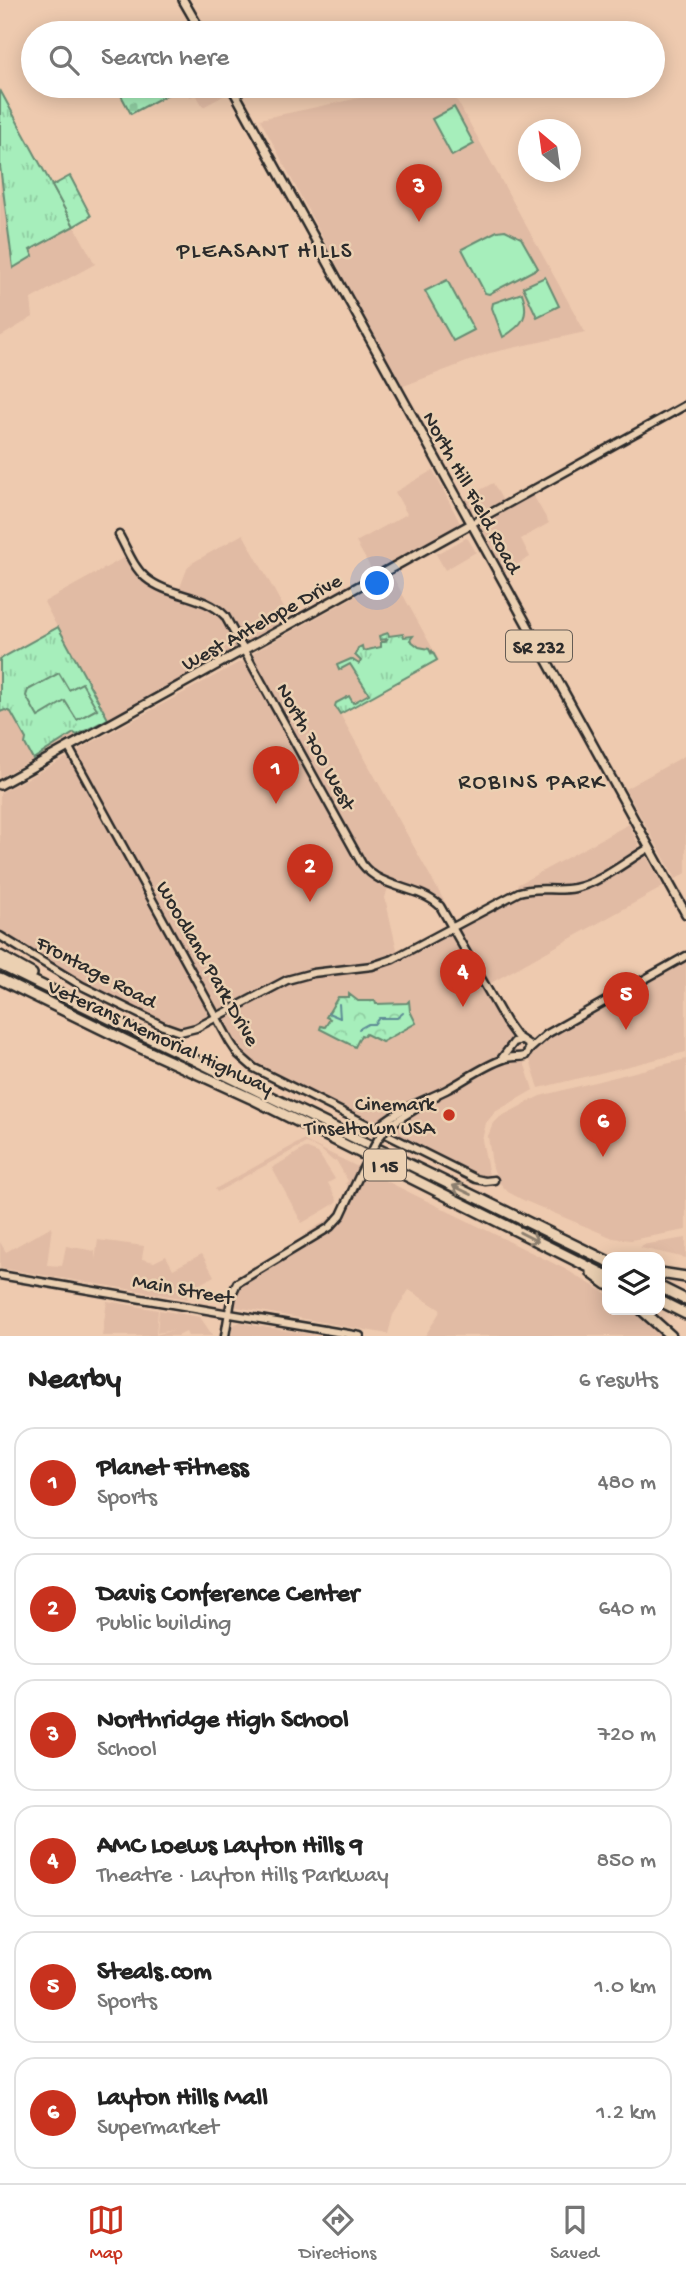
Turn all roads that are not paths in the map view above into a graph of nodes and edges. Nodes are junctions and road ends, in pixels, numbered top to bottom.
1 (183, 0) edge
2 (195, 21) edge
3 (238, 98) edge
4 (686, 405) edge
5 (471, 524) junction
6 (119, 535) dead end
7 (244, 651) junction
8 (69, 748) junction
9 (0, 785) edge
10 (649, 848) junction
11 (686, 914) edge
12 (454, 927) junction
13 (0, 936) edge
14 (0, 956) edge
15 (686, 956) edge
16 (0, 965) edge
17 (0, 979) edge
18 (0, 985) edge
19 (62, 995) junction
20 (216, 1017) junction
21 (506, 1022) junction
22 (547, 1034) junction
23 (523, 1040) junction
24 (512, 1045) junction
25 (141, 1048) junction
26 (529, 1051) junction
27 (518, 1057) junction
28 (498, 1061) junction
29 (444, 1091) junction
30 (375, 1130) junction
31 (494, 1180) dead end
32 (564, 1255) junction
33 (602, 1256) edge
34 (602, 1274) edge
35 (665, 1274) edge
36 (0, 1275) edge
37 (686, 1277) edge
38 (602, 1281) edge
39 (665, 1290) edge
40 (686, 1300) edge
41 (665, 1304) edge
42 (228, 1314) junction
43 (686, 1314) edge
44 (648, 1315) edge
45 (225, 1336) edge
46 (360, 1336) edge
47 (671, 1336) edge

1 - 2 main road
3 - 5 main road, North Hill Field Road / SR 232
4 - 5 street, West Antelope Drive
5 - 7 main road, West Antelope Drive
5 - 10 main road, North Hill Field Road / SR 232
6 - 7 street, North 700 West
7 - 8 main road, West Antelope Drive
7 - 12 street, North 700 West
8 - 9 main road, West Antelope Drive
8 - 20 street, Woodland Park Drive
10 - 11 main road, North Hill Field Road / SR 232
10 - 12 street
12 - 20 street
12 - 21 street, North 700 West
13 - 20 street, Frontage Road
14 - 19 highway
15 - 22 street
16 - 19 highway, Veterans Memorial Highway / I 15
17 - 25 highway, Veterans Memorial Highway / I 15
18 - 25 highway
33 -> 19 highway, Veterans Memorial Highway / I 15
20 - 30 street, Woodland Park Drive
21 - 23 street
21 - 24 street
22 - 23 street
22 - 26 street
23 - 24 street
23 - 26 street
24 - 27 street
24 - 28 street
25 -> 32 highway, Veterans Memorial Highway / I 15
26 - 27 street
27 - 28 street
28 - 29 street
29 - 30 street
29 - 42 street, bridge
30 - 31 street, Woodland Park Drive
32 - 34 highway, Veterans Memorial Highway / I 15
32 - 38 highway
35 - 37 highway
36 - 42 street, Main Street
39 - 40 highway
41 - 43 highway
42 - 45 street
42 - 46 street, Main Street
44 - 47 highway

